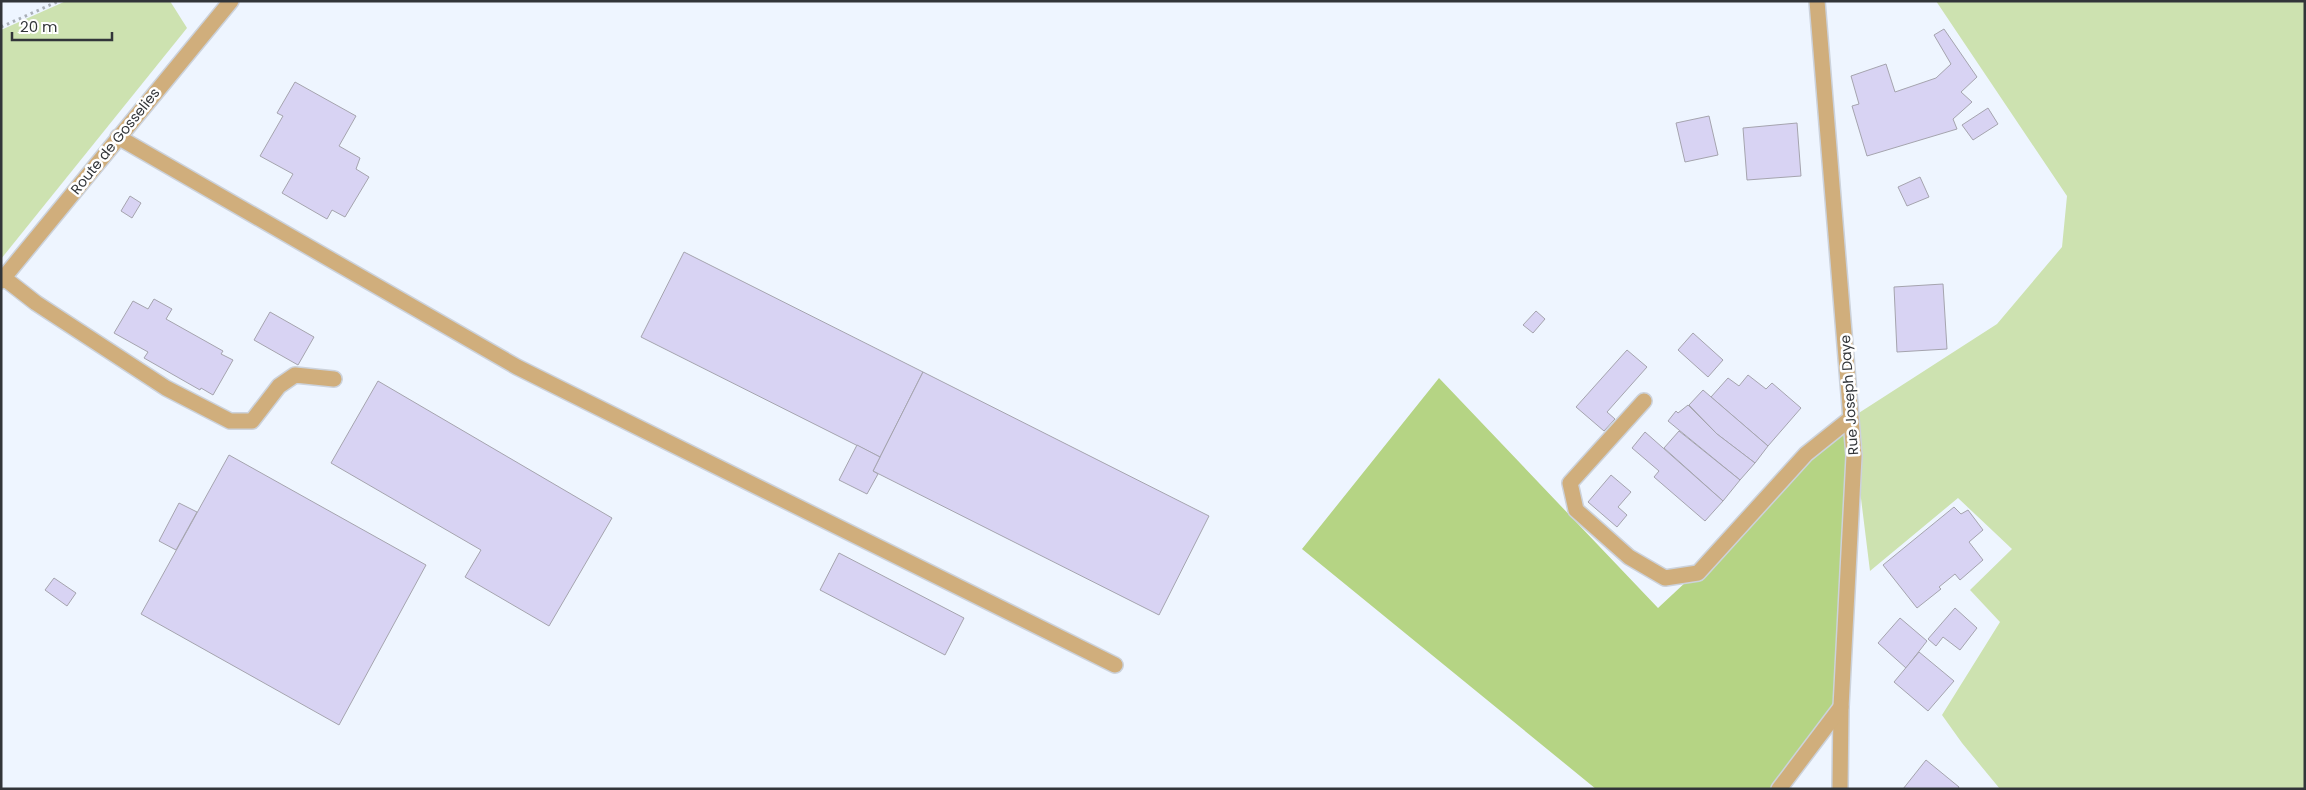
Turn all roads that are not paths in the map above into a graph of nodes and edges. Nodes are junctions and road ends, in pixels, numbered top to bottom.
1 (231, 1) edge
2 (1817, 1) edge
3 (118, 137) junction
4 (3, 279) edge
5 (334, 379) dead end
6 (1644, 401) dead end
7 (1851, 418) junction
8 (1115, 665) dead end
9 (1842, 707) junction
10 (1779, 789) edge
11 (1840, 789) edge

1 - 3 street, Route de Gosselies
2 - 7 street, Rue Joseph Daye
3 - 4 street, Route de Gosselies
3 - 8 street
4 - 5 street
6 - 7 street
7 - 9 street, Rue Joseph Daye
9 - 10 street
9 - 11 street, Rue Joseph Daye

